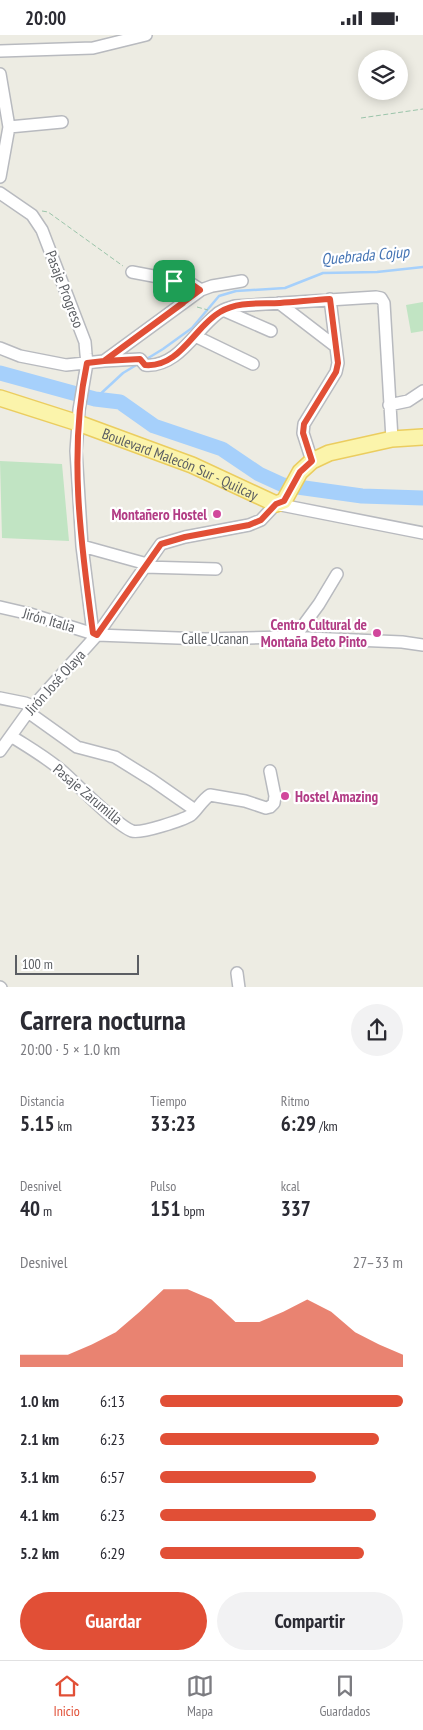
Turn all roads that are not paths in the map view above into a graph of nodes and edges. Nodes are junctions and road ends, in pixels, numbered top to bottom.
1 (96, 35) edge
2 (146, 35) edge
3 (96, 47) junction
4 (0, 51) edge
5 (0, 74) edge
6 (2, 103) edge
7 (62, 122) dead end
8 (9, 127) junction
9 (2, 153) edge
10 (0, 177) edge
11 (0, 193) edge
12 (132, 272) road end
13 (174, 281) junction
14 (242, 281) dead end
15 (200, 290) junction
16 (330, 299) junction
17 (183, 303) junction
18 (279, 303) junction
19 (223, 310) junction
20 (271, 331) dead end
21 (194, 336) junction
22 (335, 345) junction
23 (0, 348) edge
24 (104, 361) junction
25 (253, 364) dead end
26 (86, 368) junction
27 (423, 391) edge
28 (0, 398) edge
29 (389, 405) junction
30 (79, 417) junction
31 (423, 437) edge
32 (392, 439) junction
33 (312, 461) junction
34 (280, 503) junction
35 (423, 533) edge
36 (82, 546) junction
37 (145, 565) junction
38 (216, 569) dead end
39 (337, 574) dead end
40 (0, 607) edge
41 (95, 634) junction
42 (294, 638) junction
43 (423, 645) edge
44 (0, 698) edge
45 (30, 709) junction
46 (11, 736) junction
47 (0, 751) edge
48 (270, 771) dead end
49 (195, 810) junction
50 (237, 973) dead end
51 (239, 987) edge

1 - 3 street
2 - 3 street
3 - 4 street
5 - 6 street
6 - 8 street
7 - 8 street
8 - 9 street
9 - 10 street
11 - 26 street, Pasaje Progreso
12 - 13 street
13 - 15 street
13 - 17 street
14 - 15 street
15 - 17 street
16 - 18 street
16 - 22 street
16 - 29 street
17 - 24 street
18 - 19 street
18 - 22 street
19 - 20 street
19 - 21 street
21 - 24 street
21 - 25 street
22 - 33 street
23 - 26 street
24 - 26 street
26 - 30 street, Pasaje Progreso
27 - 29 street
28 - 30 main road, Boulevard Malecón Sur - Quilcay
29 - 32 street
30 - 34 main road, Boulevard Malecón Sur - Quilcay
30 - 36 street, Jirón José Olaya
31 - 32 main road
32 - 33 main road
33 - 34 main road
34 - 35 street, Boulevard Malecón Sur - Quilcay
34 - 37 street, Jirón José Olaya
36 - 37 street
36 - 41 street, Jirón José Olaya
37 - 38 street
37 - 41 street, Jirón José Olaya
39 - 42 street
40 - 41 street, Jirón Italia
41 - 42 street, Calle Ucanan
41 - 45 street, Jirón José Olaya
42 - 43 street, Calle Ucanan
44 - 45 street
45 - 46 street, Jirón José Olaya
45 - 49 street
46 - 47 street, Jirón José Olaya
46 - 49 street, Pasaje Zarumilla
48 - 49 street, Pasaje Zarumilla
50 - 51 street

